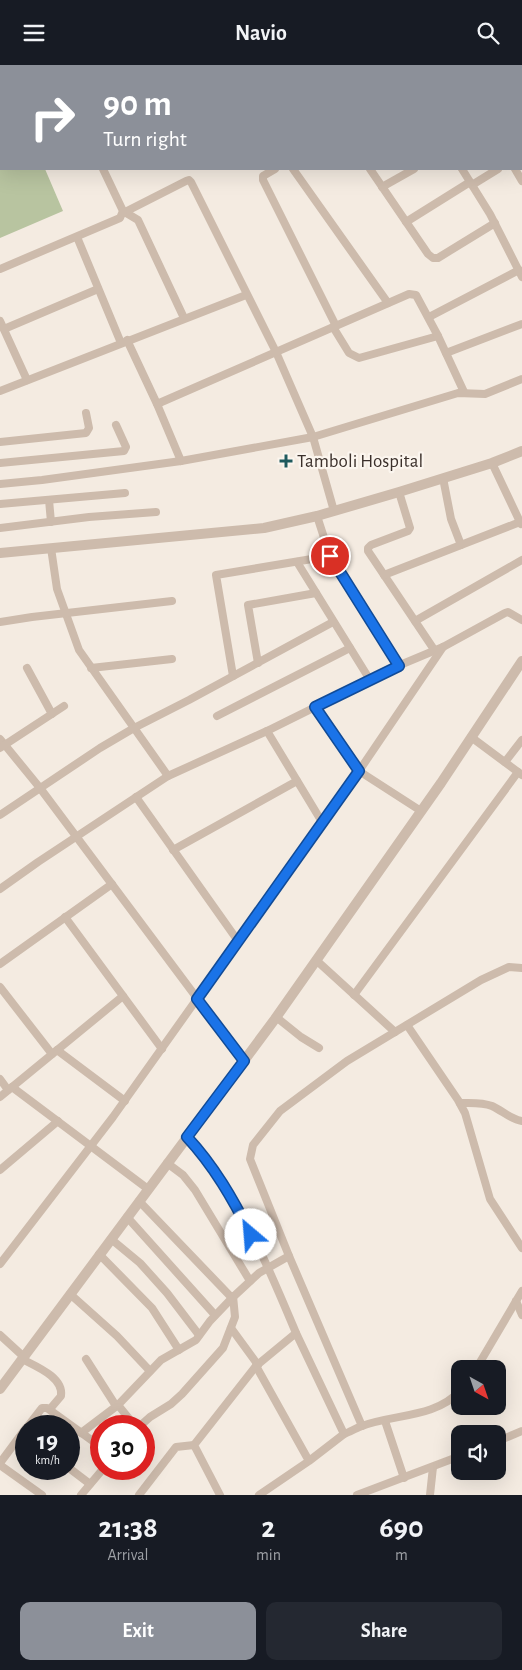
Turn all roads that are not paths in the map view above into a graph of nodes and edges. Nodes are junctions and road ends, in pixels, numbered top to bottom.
1 (104, 170) edge
2 (273, 170) edge
3 (294, 170) edge
4 (371, 170) edge
5 (412, 170) edge
6 (463, 170) edge
7 (496, 170) edge
8 (516, 170) edge
9 (522, 181) edge
10 (471, 184) junction
11 (382, 187) junction
12 (124, 211) junction
13 (406, 222) junction
14 (494, 223) junction
15 (76, 237) junction
16 (0, 269) edge
17 (521, 274) edge
18 (98, 289) junction
19 (246, 295) junction
20 (388, 303) junction
21 (429, 317) junction
22 (184, 319) junction
23 (0, 321) edge
24 (522, 324) edge
25 (334, 327) junction
26 (4, 329) junction
27 (438, 336) junction
28 (124, 342) junction
29 (276, 352) junction
30 (446, 353) junction
31 (522, 379) edge
32 (27, 380) junction
33 (0, 391) edge
34 (464, 392) junction
35 (157, 404) junction
36 (86, 413) dead end
37 (116, 425) dead end
38 (313, 437) junction
39 (0, 441) edge
40 (522, 451) edge
41 (181, 461) junction
42 (0, 463) edge
43 (492, 463) junction
44 (443, 478) junction
45 (0, 484) edge
46 (399, 492) junction
47 (125, 493) dead end
48 (49, 500) junction
49 (0, 504) edge
50 (334, 511) junction
51 (156, 512) dead end
52 (317, 516) junction
53 (52, 522) junction
54 (521, 524) edge
55 (0, 528) edge
56 (461, 545) junction
57 (51, 548) junction
58 (0, 553) edge
59 (330, 556) junction
60 (522, 560) edge
61 (297, 562) junction
62 (384, 575) junction
63 (316, 593) junction
64 (172, 601) dead end
65 (66, 613) junction
66 (522, 620) edge
67 (415, 621) junction
68 (333, 622) junction
69 (0, 623) edge
70 (350, 648) junction
71 (439, 649) junction
72 (172, 659) dead end
73 (522, 661) edge
74 (258, 663) junction
75 (399, 666) junction
76 (27, 668) dead end
77 (91, 668) junction
78 (233, 676) junction
79 (370, 680) junction
80 (64, 706) dead end
81 (315, 707) junction
82 (52, 714) junction
83 (217, 716) dead end
84 (134, 728) junction
85 (267, 731) junction
86 (472, 737) junction
87 (522, 740) edge
88 (2, 744) edge
89 (505, 762) junction
90 (359, 771) junction
91 (520, 773) edge
92 (168, 776) junction
93 (297, 781) junction
94 (40, 788) junction
95 (136, 797) junction
96 (421, 811) junction
97 (0, 815) edge
98 (322, 822) junction
99 (76, 836) junction
100 (173, 850) junction
101 (112, 884) junction
102 (0, 889) edge
103 (65, 917) junction
104 (238, 941) junction
105 (316, 960) junction
106 (0, 964) edge
107 (522, 968) edge
108 (0, 987) edge
109 (354, 995) junction
110 (123, 996) junction
111 (197, 999) junction
112 (276, 1017) junction
113 (407, 1025) junction
114 (395, 1032) junction
115 (319, 1048) dead end
116 (162, 1049) junction
117 (55, 1052) junction
118 (244, 1061) junction
119 (0, 1079) edge
120 (10, 1088) junction
121 (0, 1097) edge
122 (125, 1101) junction
123 (460, 1103) junction
124 (58, 1121) junction
125 (522, 1121) edge
126 (187, 1137) junction
127 (91, 1146) junction
128 (167, 1163) junction
129 (0, 1170) edge
130 (148, 1189) junction
131 (139, 1201) junction
132 (127, 1217) junction
133 (111, 1239) junction
134 (522, 1248) edge
135 (99, 1254) junction
136 (289, 1256) junction
137 (0, 1263) edge
138 (268, 1268) junction
139 (250, 1281) junction
140 (522, 1291) edge
141 (70, 1294) junction
142 (233, 1297) junction
143 (516, 1301) junction
144 (215, 1315) junction
145 (522, 1315) edge
146 (231, 1328) junction
147 (296, 1333) junction
148 (0, 1335) edge
149 (199, 1335) junction
150 (179, 1350) junction
151 (23, 1358) junction
152 (86, 1359) dead end
153 (481, 1360) edge
154 (257, 1365) junction
155 (150, 1371) junction
156 (0, 1389) edge
157 (451, 1398) edge
158 (117, 1405) junction
159 (50, 1409) junction
160 (37, 1415) edge
161 (126, 1415) edge
162 (153, 1415) edge
163 (385, 1421) junction
164 (362, 1425) junction
165 (522, 1431) edge
166 (81, 1433) junction
167 (344, 1434) junction
168 (506, 1438) edge
169 (90, 1439) edge
170 (15, 1445) edge
171 (194, 1445) junction
172 (451, 1460) edge
173 (309, 1461) junction
174 (0, 1464) edge
175 (433, 1467) junction
176 (80, 1476) edge
177 (404, 1478) junction
178 (93, 1480) edge
179 (90, 1484) junction
180 (370, 1493) edge
181 (42, 1495) edge
182 (81, 1495) edge
183 (139, 1495) edge
184 (220, 1495) edge
185 (259, 1495) edge
186 (357, 1495) edge
187 (430, 1495) edge

1 - 12 street
2 - 25 street
3 - 20 street
4 - 11 street
5 - 11 street
6 - 10 street
7 - 10 street
8 - 9 street
10 - 13 street
10 - 14 street
11 - 13 street
12 - 15 street
12 - 19 street
12 - 22 street
13 - 14 street
14 - 17 street
15 - 16 street
15 - 18 street
17 - 21 street
18 - 26 street
18 - 28 street
19 - 22 street
19 - 29 street
20 - 21 street
20 - 25 street
21 - 27 street
22 - 28 street
23 - 26 street
24 - 30 street
25 - 27 street
25 - 29 street
26 - 32 street
27 - 30 street
28 - 32 street
28 - 35 street
29 - 35 street
29 - 38 street
30 - 34 street
31 - 34 street
32 - 33 street
34 - 38 street
35 - 41 street
36 - 39 street
37 - 42 street
38 - 41 street
38 - 50 street
40 - 43 street
41 - 45 street
43 - 44 street
43 - 54 street
44 - 46 street
44 - 56 street
46 - 50 street
46 - 62 street
47 - 48 street
48 - 49 street
48 - 53 street
50 - 52 street
51 - 53 street
52 - 57 street
52 - 59 street
53 - 55 street
54 - 56 street
56 - 62 street
57 - 58 street
57 - 65 street
59 - 61 street
59 - 75 street
60 - 67 street
61 - 63 street
61 - 78 street
62 - 67 street
63 - 68 street
63 - 74 street
64 - 65 street
65 - 69 street
65 - 77 street
66 - 71 street
67 - 71 street
68 - 70 street
68 - 74 street
70 - 79 street
70 - 83 street
71 - 75 street
71 - 90 street
72 - 77 street
73 - 86 street
74 - 78 street
75 - 79 street
76 - 82 street
77 - 84 street
78 - 84 street
79 - 81 street
80 - 82 street
81 - 85 street
81 - 90 street
82 - 88 street
84 - 92 street
84 - 94 street
85 - 92 street
85 - 93 street
86 - 89 street
86 - 96 street
87 - 89 street
88 - 94 street
89 - 91 street
90 - 96 street
90 - 98 street
91 - 109 street
92 - 95 street
93 - 98 street
93 - 100 street
94 - 97 street
94 - 99 street
95 - 99 street
95 - 100 street
96 - 105 street
98 - 104 street
99 - 101 street
99 - 102 street
100 - 104 street
101 - 103 street
101 - 111 street
103 - 106 street
103 - 110 street
104 - 111 street
105 - 109 street
105 - 112 street
107 - 113 street
108 - 117 street
109 - 114 street
110 - 116 street
110 - 117 street
111 - 116 street
111 - 118 street
112 - 115 street
112 - 118 street
113 - 114 street
113 - 123 street
114 - 136 street
116 - 122 street
117 - 120 street
117 - 122 street
118 - 126 street
119 - 120 street
120 - 121 street
120 - 124 street
122 - 127 street
123 - 125 street
123 - 134 street
124 - 127 street
124 - 129 street
126 - 128 street
126 - 138 street
127 - 130 street
127 - 137 street
128 - 130 street
128 - 139 street
130 - 131 street
131 - 132 street
131 - 142 street
132 - 133 street
132 - 144 street
133 - 135 street
133 - 149 street
135 - 141 street
135 - 150 street
136 - 138 street
136 - 164 street
138 - 139 street
138 - 147 street
139 - 142 street
140 - 143 street
141 - 151 street
141 - 155 street
142 - 144 street
142 - 146 street
143 - 145 street
143 - 153 street
144 - 149 street
146 - 154 street
146 - 162 street
147 - 154 street
147 - 167 street
148 - 151 street
149 - 150 street
150 - 155 street
151 - 156 street
151 - 159 street
152 - 158 street
154 - 171 street
154 - 173 street
155 - 158 street
157 - 163 street
158 - 161 street
158 - 166 street
159 - 160 street
159 - 166 street
163 - 164 street
163 - 177 street
164 - 167 street
165 - 168 street
166 - 169 street
167 - 173 street
170 - 174 street
171 - 183 street
171 - 184 street
172 - 175 street
173 - 185 street
174 - 181 street
175 - 177 street
175 - 187 street
176 - 179 street
177 - 180 street
178 - 179 street
179 - 182 street
180 - 186 street

